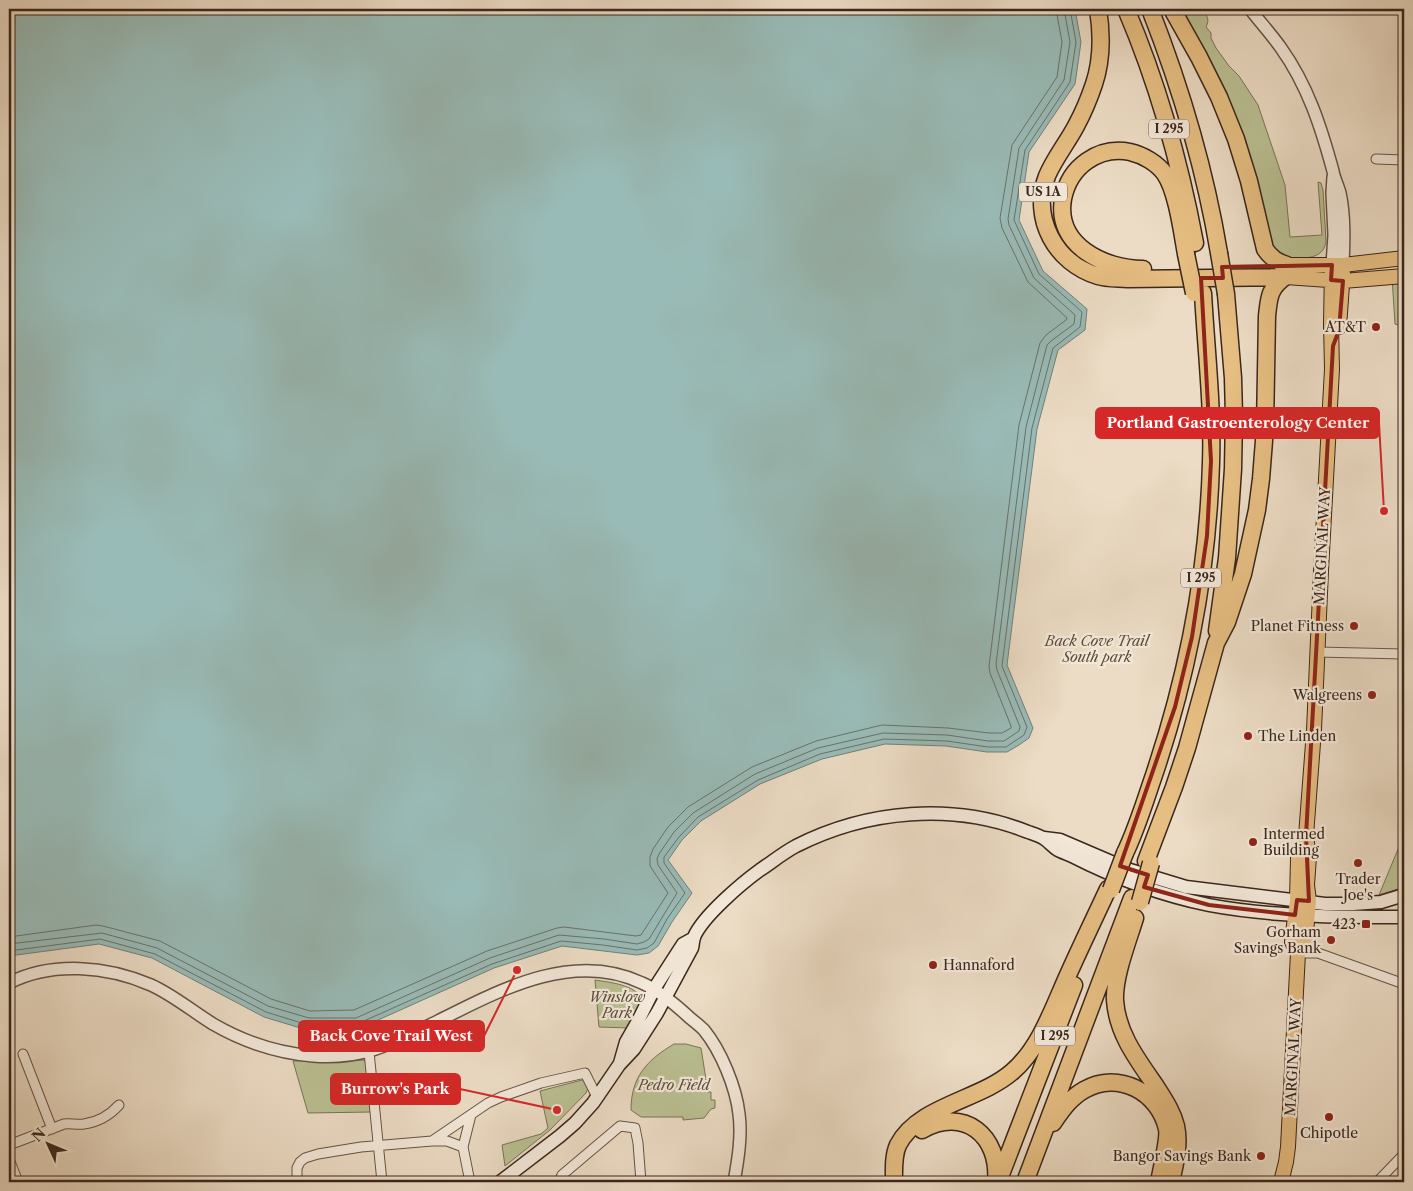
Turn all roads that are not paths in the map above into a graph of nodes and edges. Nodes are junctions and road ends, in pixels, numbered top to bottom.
1 (1098, 9) edge
2 (1126, 9) edge
3 (1150, 9) edge
4 (1172, 9) edge
5 (1250, 9) edge
6 (1376, 159) dead end
7 (1404, 160) edge
8 (1192, 254) junction
9 (1404, 258) edge
10 (1337, 265) junction
11 (1286, 271) junction
12 (1404, 276) edge
13 (1337, 280) junction
14 (1216, 643) junction
15 (1317, 652) junction
16 (1404, 654) edge
17 (1044, 838) junction
18 (1110, 889) junction
19 (1404, 895) edge
20 (1136, 900) junction
21 (1303, 900) junction
22 (1301, 916) junction
23 (1404, 917) edge
24 (694, 938) junction
25 (1298, 953) junction
26 (9, 984) edge
27 (1404, 984) edge
28 (654, 989) junction
29 (666, 997) junction
30 (369, 1052) junction
31 (23, 1054) dead end
32 (619, 1065) junction
33 (597, 1097) junction
34 (119, 1105) dead end
35 (471, 1115) junction
36 (52, 1129) junction
37 (1042, 1139) junction
38 (432, 1142) junction
39 (9, 1145) edge
40 (378, 1146) junction
41 (463, 1147) junction
42 (1404, 1154) edge
43 (9, 1159) edge
44 (1286, 1162) junction
45 (11, 1173) edge
46 (18, 1182) edge
47 (297, 1182) edge
48 (382, 1182) edge
49 (470, 1182) edge
50 (500, 1182) edge
51 (558, 1182) edge
52 (641, 1182) edge
53 (734, 1182) edge
54 (894, 1182) edge
55 (905, 1182) edge
56 (997, 1182) edge
57 (1025, 1182) edge
58 (1160, 1182) edge
59 (1171, 1182) edge
60 (1281, 1182) edge
61 (1288, 1182) edge
62 (1377, 1182) edge

1 - 11 highway, US 1A
2 - 8 highway, I 295
3 - 14 highway, I 295, bridge
4 - 11 highway, US 1A
5 - 10 street, MARGINAL WAY
6 - 7 street
8 - 11 highway
8 - 18 highway, I 295, bridge
9 - 10 main road, US 1A
10 - 11 main road, US 1A
10 - 13 main road, MARGINAL WAY
11 - 13 main road, US 1A
11 - 14 highway
12 - 13 main road, US 1A
13 - 15 main road, MARGINAL WAY
14 - 20 highway, I 295
15 - 16 street
15 - 21 main road, MARGINAL WAY
17 - 21 main road
17 - 22 main road
17 - 24 main road
18 - 54 highway
18 - 56 highway, I 295
19 - 21 main road
20 - 37 highway, I 295
20 - 59 highway
21 - 22 main road, MARGINAL WAY
22 - 23 main road
22 - 25 main road, MARGINAL WAY
24 - 28 main road
24 - 29 main road
25 - 27 street
25 - 44 main road, MARGINAL WAY
26 - 30 street
28 - 29 street
28 - 30 street
28 - 32 main road
29 - 32 main road
29 - 53 street
30 - 40 street
31 - 36 street
32 - 33 main road
33 - 35 street
33 - 50 main road
34 - 36 street
35 - 38 street
35 - 41 street
36 - 39 street
37 - 57 highway, I 295
37 - 58 highway
38 - 40 street
38 - 41 street
40 - 47 street
40 - 48 street
41 - 49 street
42 - 62 street
43 - 45 street
44 - 60 main road, MARGINAL WAY
44 - 61 main road, MARGINAL WAY
45 - 46 street
51 - 52 street
55 - 56 highway

